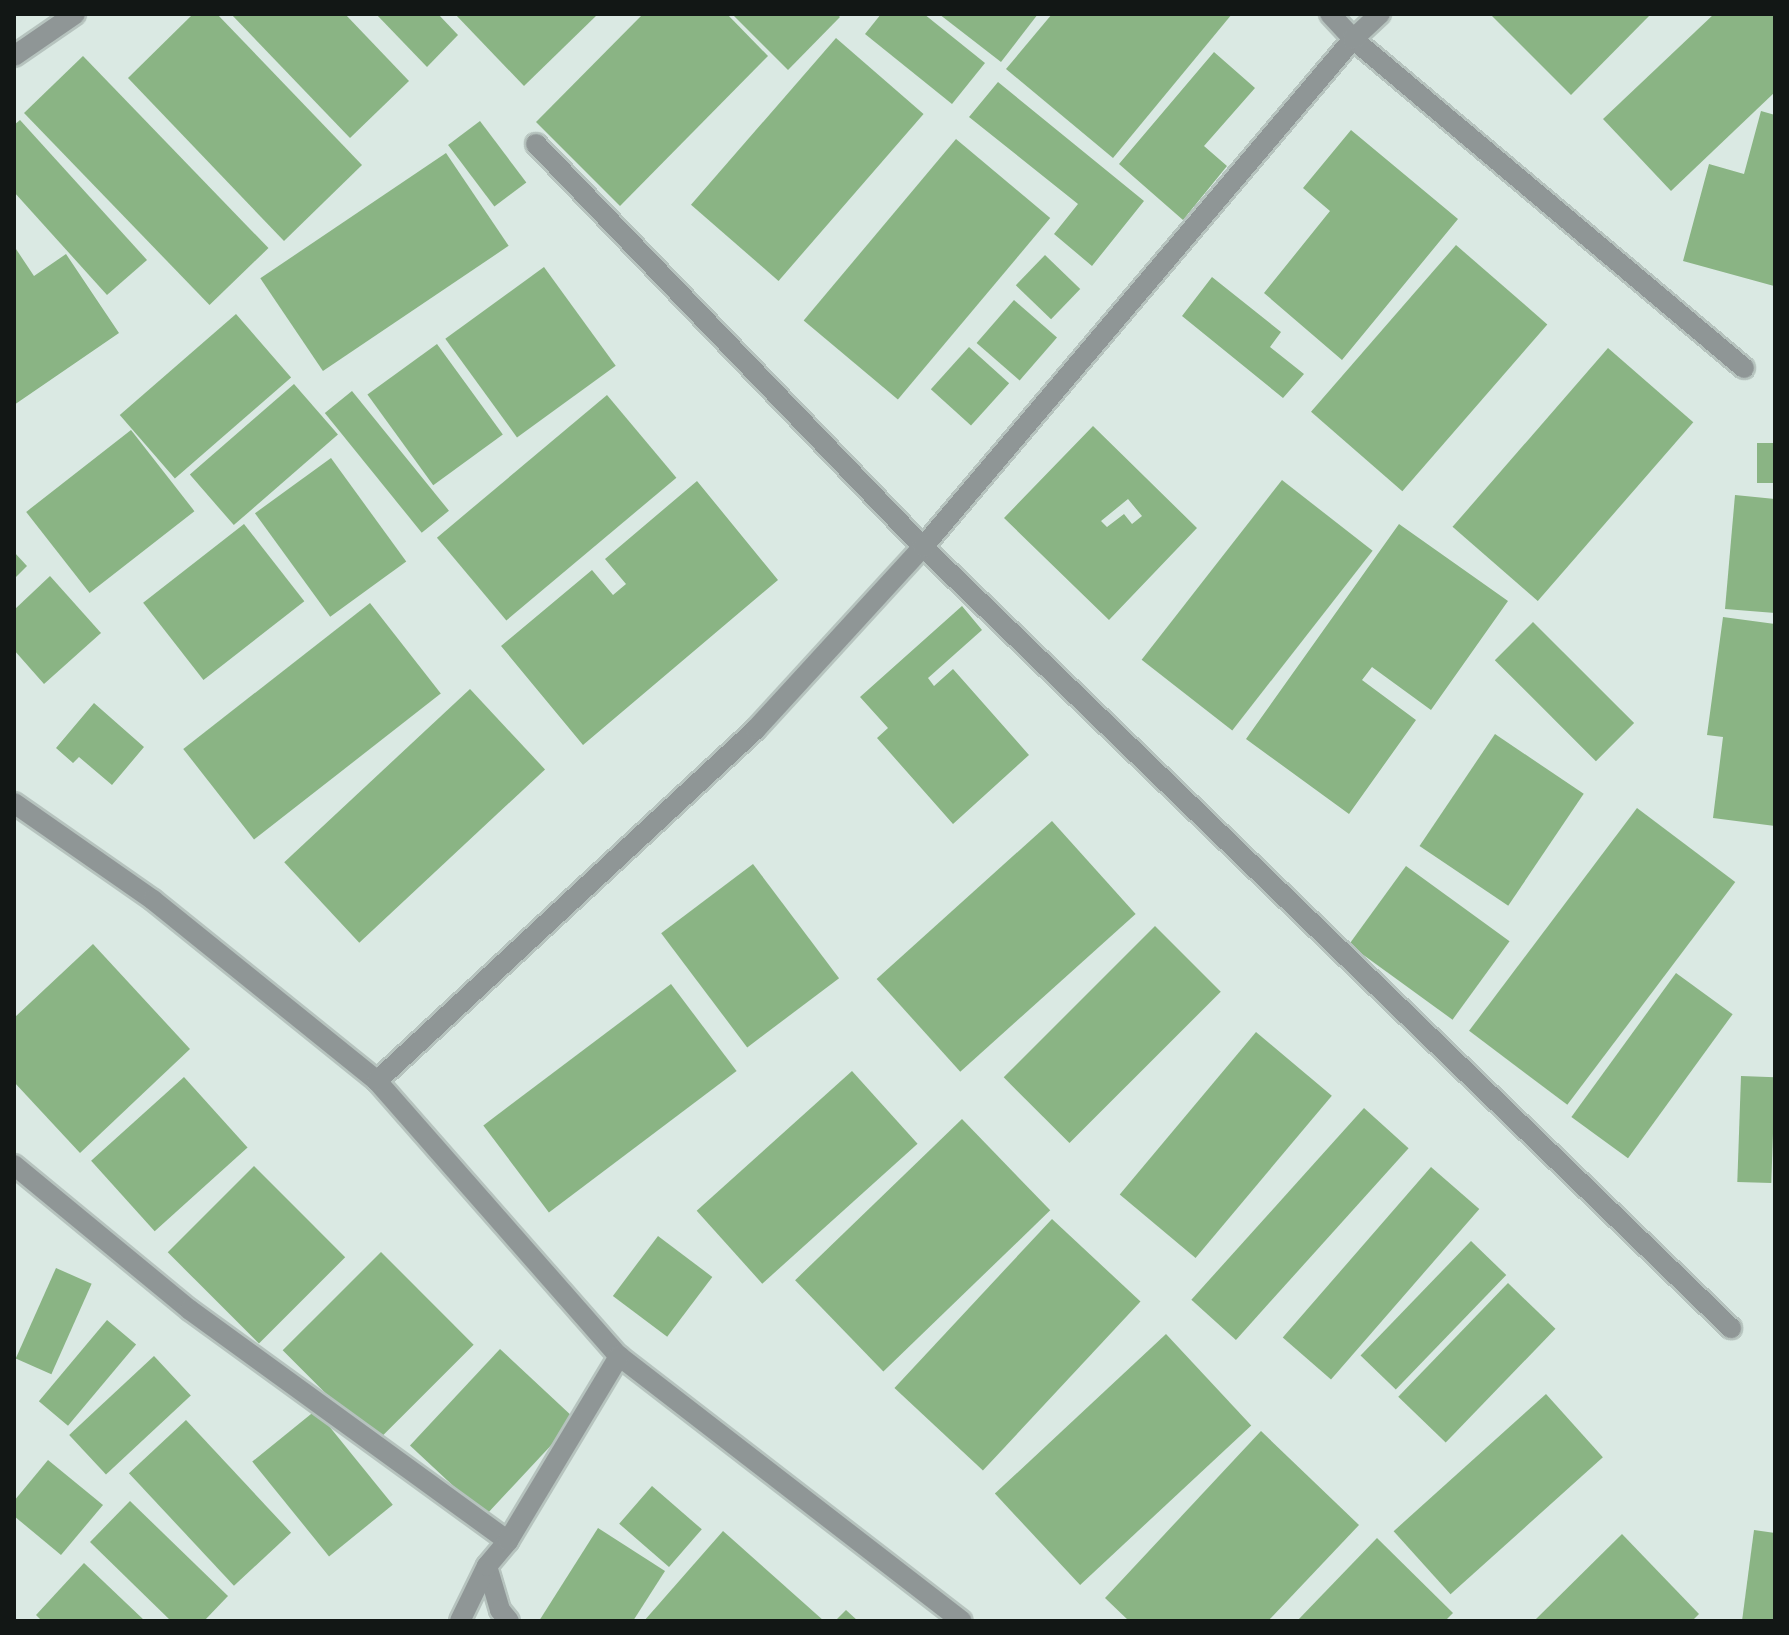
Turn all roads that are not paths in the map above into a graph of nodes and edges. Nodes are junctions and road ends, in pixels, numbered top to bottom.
1 (75, 14) edge
2 (1330, 14) edge
3 (1380, 14) edge
4 (1353, 39) junction
5 (14, 56) edge
6 (536, 144) dead end
7 (1744, 368) dead end
8 (923, 547) junction
9 (14, 803) edge
10 (377, 1081) junction
11 (14, 1165) edge
12 (1731, 1328) dead end
13 (619, 1356) junction
14 (508, 1541) junction
15 (487, 1566) junction
16 (460, 1621) edge
17 (509, 1621) edge
18 (962, 1621) edge

1 - 5 street
2 - 4 street
3 - 4 street
4 - 7 street
4 - 8 street
6 - 8 street
8 - 10 street
8 - 12 street
9 - 10 street
10 - 13 street
11 - 14 street
13 - 14 street
13 - 18 street
14 - 15 street
15 - 16 street
15 - 17 street

